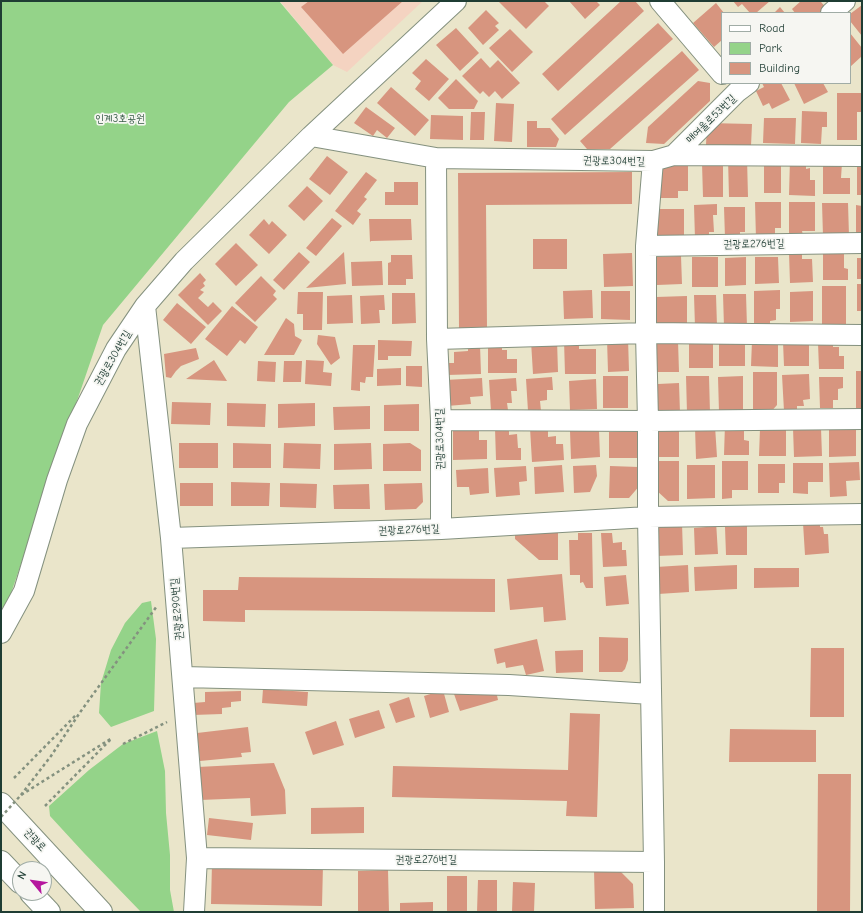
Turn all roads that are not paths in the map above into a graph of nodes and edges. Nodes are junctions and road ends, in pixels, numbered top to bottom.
1 (456, 1) edge
2 (660, 1) edge
3 (845, 1) edge
4 (832, 12) edge
5 (721, 73) edge
6 (739, 86) edge
7 (312, 136) junction
8 (674, 155) junction
9 (862, 156) edge
10 (436, 158) junction
11 (654, 161) junction
12 (862, 243) edge
13 (646, 246) junction
14 (145, 306) junction
15 (646, 333) junction
16 (862, 335) edge
17 (437, 339) junction
18 (862, 419) edge
19 (441, 420) junction
20 (648, 421) junction
21 (862, 514) edge
22 (648, 517) junction
23 (441, 529) junction
24 (171, 538) junction
25 (1, 633) edge
26 (183, 677) junction
27 (651, 694) junction
28 (1, 804) edge
29 (197, 858) junction
30 (1, 862) edge
31 (654, 862) junction
32 (12, 874) edge
33 (38, 901) edge
34 (49, 912) edge
35 (101, 912) edge
36 (194, 912) edge
37 (654, 912) edge

1 - 7 street, 권광로304번길
2 - 5 street
3 - 4 street
6 - 8 street, 매여울로53번길
7 - 10 street, 권광로304번길
7 - 14 street, 권광로304번길
8 - 9 street, 권광로304번길
8 - 11 street, 권광로304번길
10 - 11 street, 권광로304번길
10 - 17 street, 권광로304번길
11 - 13 street
12 - 13 street, 권광로276번길
13 - 15 street
14 - 24 street, 권광로290번길
14 - 25 street, 권광로304번길
15 - 16 street
15 - 17 street
15 - 20 street
17 - 19 street, 권광로304번길
18 - 20 street
19 - 20 street
19 - 23 street, 권광로304번길
20 - 22 street
21 - 22 street, 권광로276번길
22 - 23 street, 권광로276번길
22 - 27 street
23 - 24 street, 권광로276번길
24 - 26 street, 권광로290번길
26 - 27 street
26 - 29 street, 권광로290번길
27 - 31 street
28 - 35 street, 권광로
29 - 31 street, 권광로276번길
29 - 36 street, 권광로290번길
30 - 32 street
31 - 37 street
33 - 34 street

